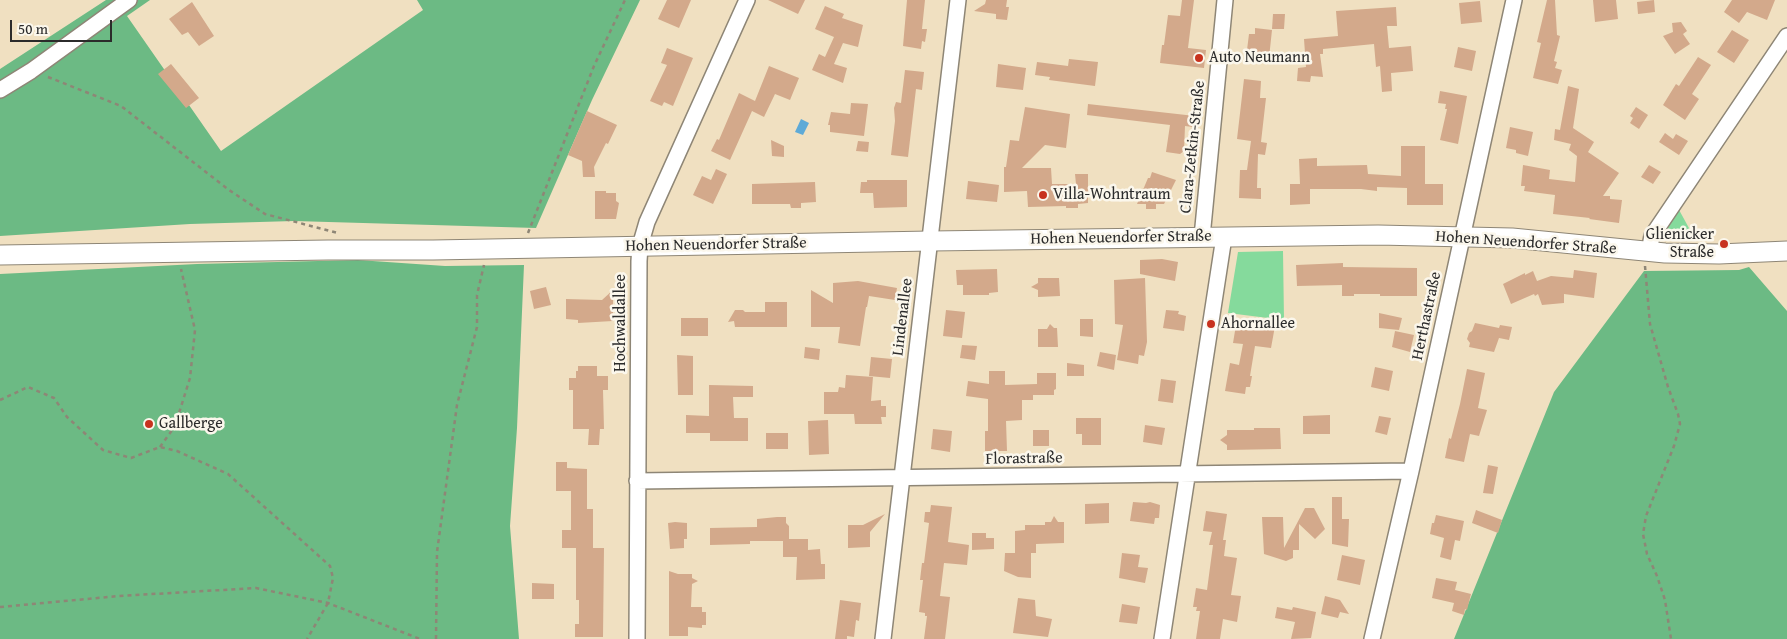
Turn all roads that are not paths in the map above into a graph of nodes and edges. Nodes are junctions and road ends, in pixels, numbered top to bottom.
1 (129, 0) edge
2 (747, 0) edge
3 (958, 0) edge
4 (1226, 0) edge
5 (1514, 0) edge
6 (1787, 36) edge
7 (0, 90) edge
8 (1462, 236) junction
9 (1202, 237) junction
10 (1224, 237) junction
11 (931, 241) junction
12 (640, 246) junction
13 (1787, 251) edge
14 (0, 254) edge
15 (1647, 259) junction
16 (1411, 471) junction
17 (1187, 475) junction
18 (901, 478) junction
19 (637, 481) junction
20 (637, 639) edge
21 (883, 639) edge
22 (1162, 639) edge
23 (1372, 639) edge

1 - 7 street
2 - 12 street, Hochwaldallee
3 - 11 street, Lindenallee
4 - 9 street, Clara-Zetkin-Straße
5 - 8 street, Herthastraße
6 - 15 street
8 - 10 main road, Hohen Neuendorfer Straße
8 - 15 main road, Hohen Neuendorfer Straße
8 - 16 street, Herthastraße
9 - 10 main road, Hohen Neuendorfer Straße
9 - 11 main road, Hohen Neuendorfer Straße
10 - 17 street
11 - 12 main road, Hohen Neuendorfer Straße
11 - 18 street, Lindenallee
12 - 14 main road, Hohen Neuendorfer Straße
12 - 19 street, Hochwaldallee
13 - 15 main road, Hohen Neuendorfer Straße
16 - 17 street, Florastraße
16 - 23 street, Herthastraße
17 - 18 street, Florastraße
17 - 22 street
18 - 19 street, Florastraße
18 - 21 street, Lindenallee
19 - 20 street, Hochwaldallee

